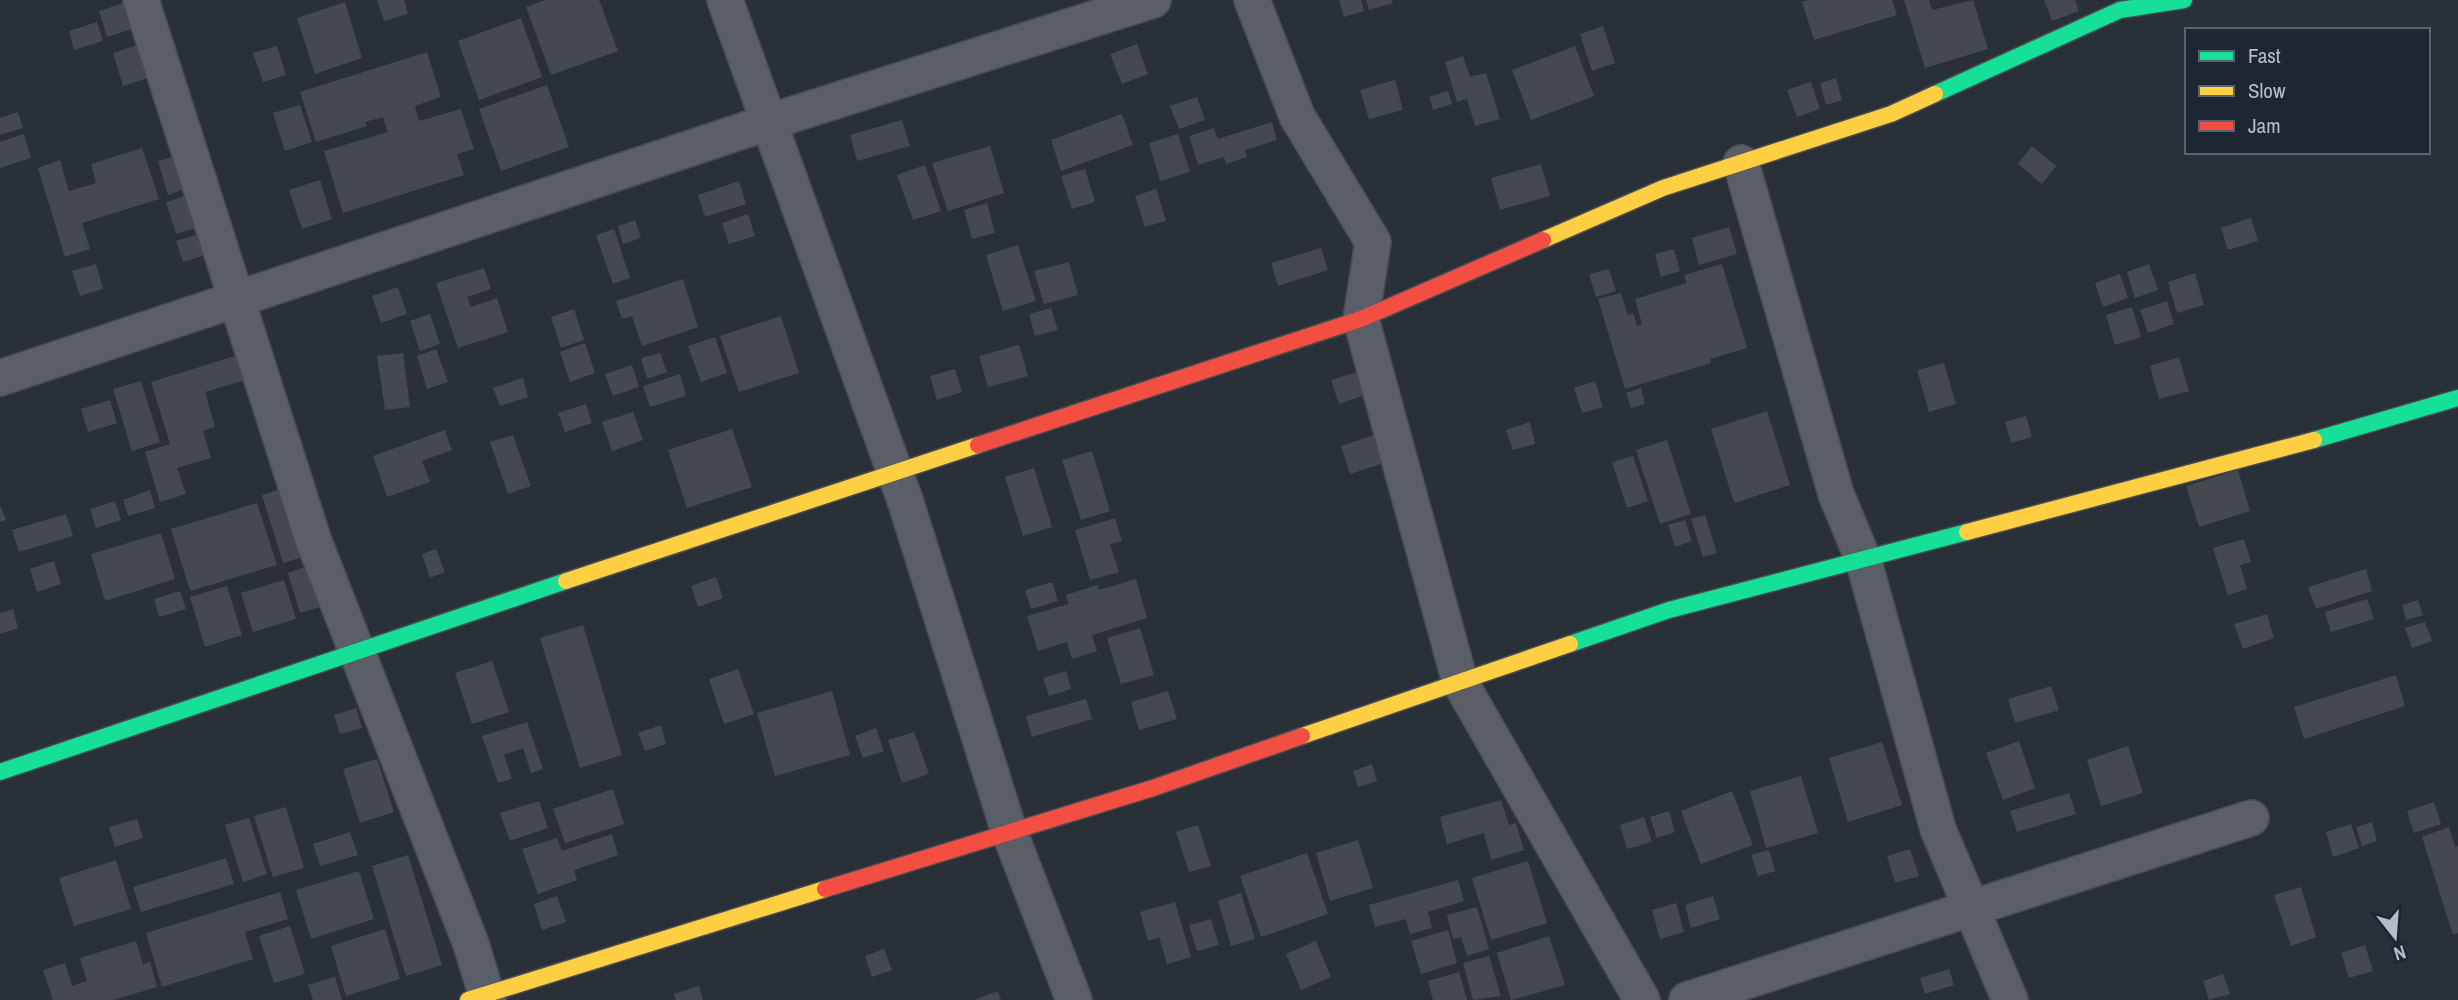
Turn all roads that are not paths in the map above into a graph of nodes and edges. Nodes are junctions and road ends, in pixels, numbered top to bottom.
1 (141, 0) edge
2 (725, 0) edge
3 (1153, 0) edge
4 (1252, 0) edge
5 (2184, 0) edge
6 (769, 122) junction
7 (1741, 163) junction
8 (236, 298) junction
9 (1361, 319) junction
10 (0, 378) edge
11 (2458, 398) edge
12 (894, 471) junction
13 (1863, 559) junction
14 (356, 650) junction
15 (1460, 682) junction
16 (0, 772) edge
17 (2251, 818) dead end
18 (1009, 831) junction
19 (1972, 908) junction
20 (481, 998) edge
21 (1074, 1000) edge
22 (1642, 1000) edge
23 (1687, 1000) edge
24 (2010, 1000) edge

1 - 8 street
2 - 6 street
3 - 6 street
4 - 9 street
5 - 7 street
6 - 8 street
6 - 12 street
7 - 9 street
7 - 13 street
8 - 10 street
8 - 14 street
9 - 12 street
9 - 15 street
11 - 13 street
12 - 14 street
12 - 18 street
13 - 15 street
13 - 19 street
14 - 16 street
14 - 20 street
15 - 18 street
15 - 22 street
17 - 19 street
18 - 20 street
18 - 21 street
19 - 23 street
19 - 24 street

